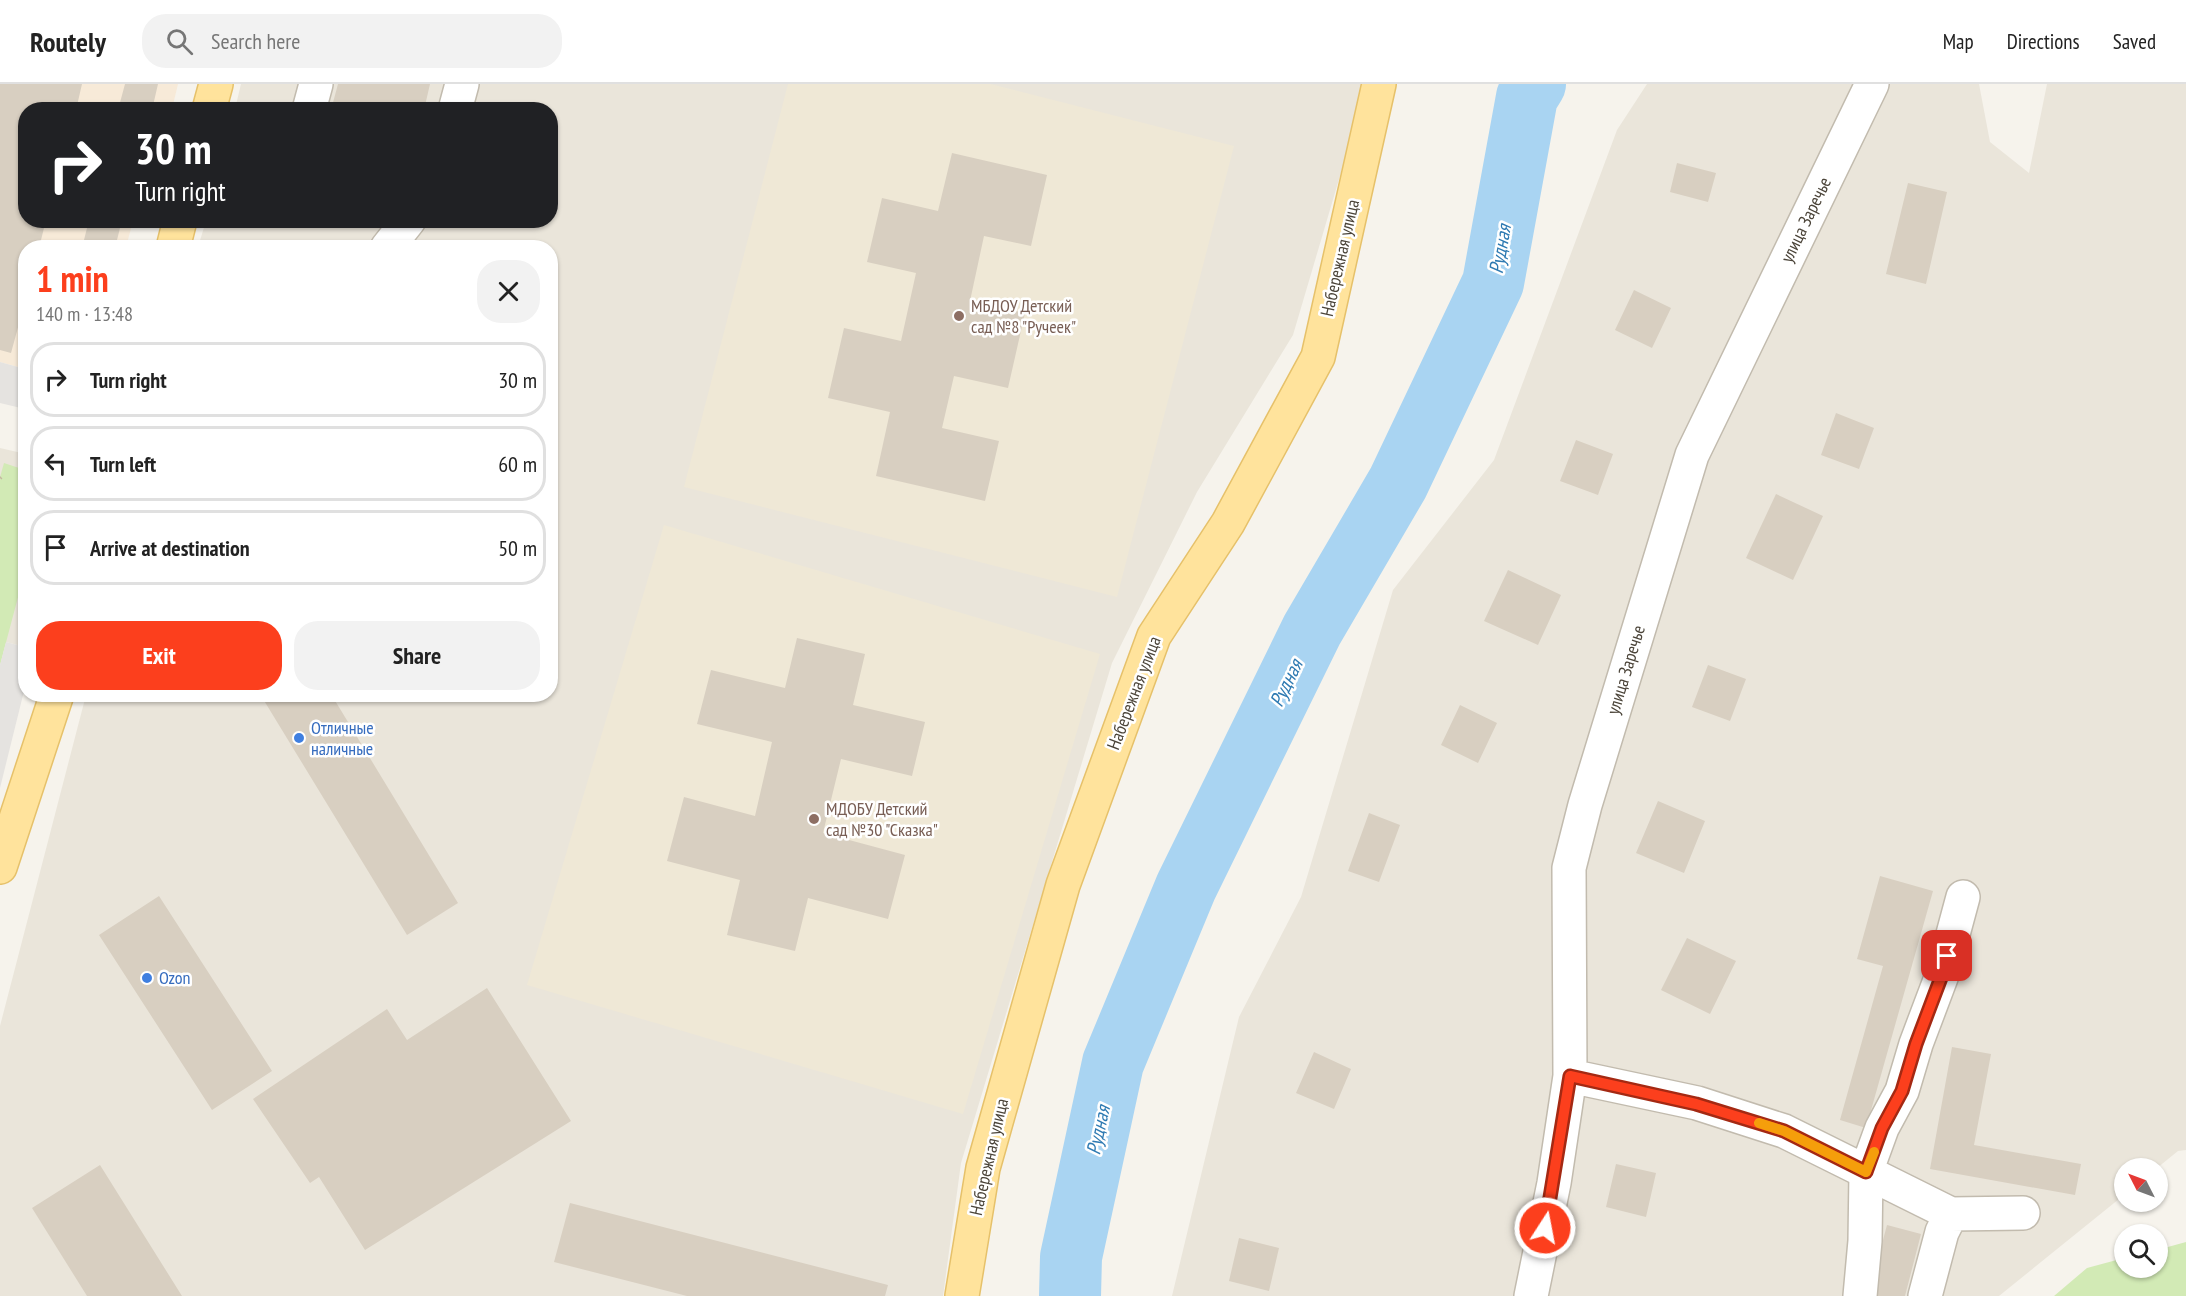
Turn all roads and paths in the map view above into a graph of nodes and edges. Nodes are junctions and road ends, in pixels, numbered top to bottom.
1 (216, 84) edge
2 (316, 84) edge
3 (462, 84) edge
4 (1379, 84) edge
5 (1872, 84) edge
6 (211, 102) edge
7 (311, 102) edge
8 (457, 102) edge
9 (403, 228) edge
10 (393, 240) edge
11 (54, 702) edge
12 (0, 867) edge
13 (1963, 897) dead end
14 (1570, 1076) junction
15 (1866, 1172) junction
16 (2023, 1213) dead end
17 (1951, 1214) junction
18 (962, 1296) edge
19 (1531, 1296) edge
20 (1860, 1296) edge
21 (1925, 1296) edge

1 - 6 main road
2 - 7 street
3 - 8 street
4 - 18 main road, Набережная улица
5 - 14 street, улица Заречье
9 - 10 street
11 - 12 main road
13 - 15 street
14 - 15 street
14 - 19 street, улица Заречье
15 - 17 street
15 - 20 street
16 - 17 street
17 - 21 street

